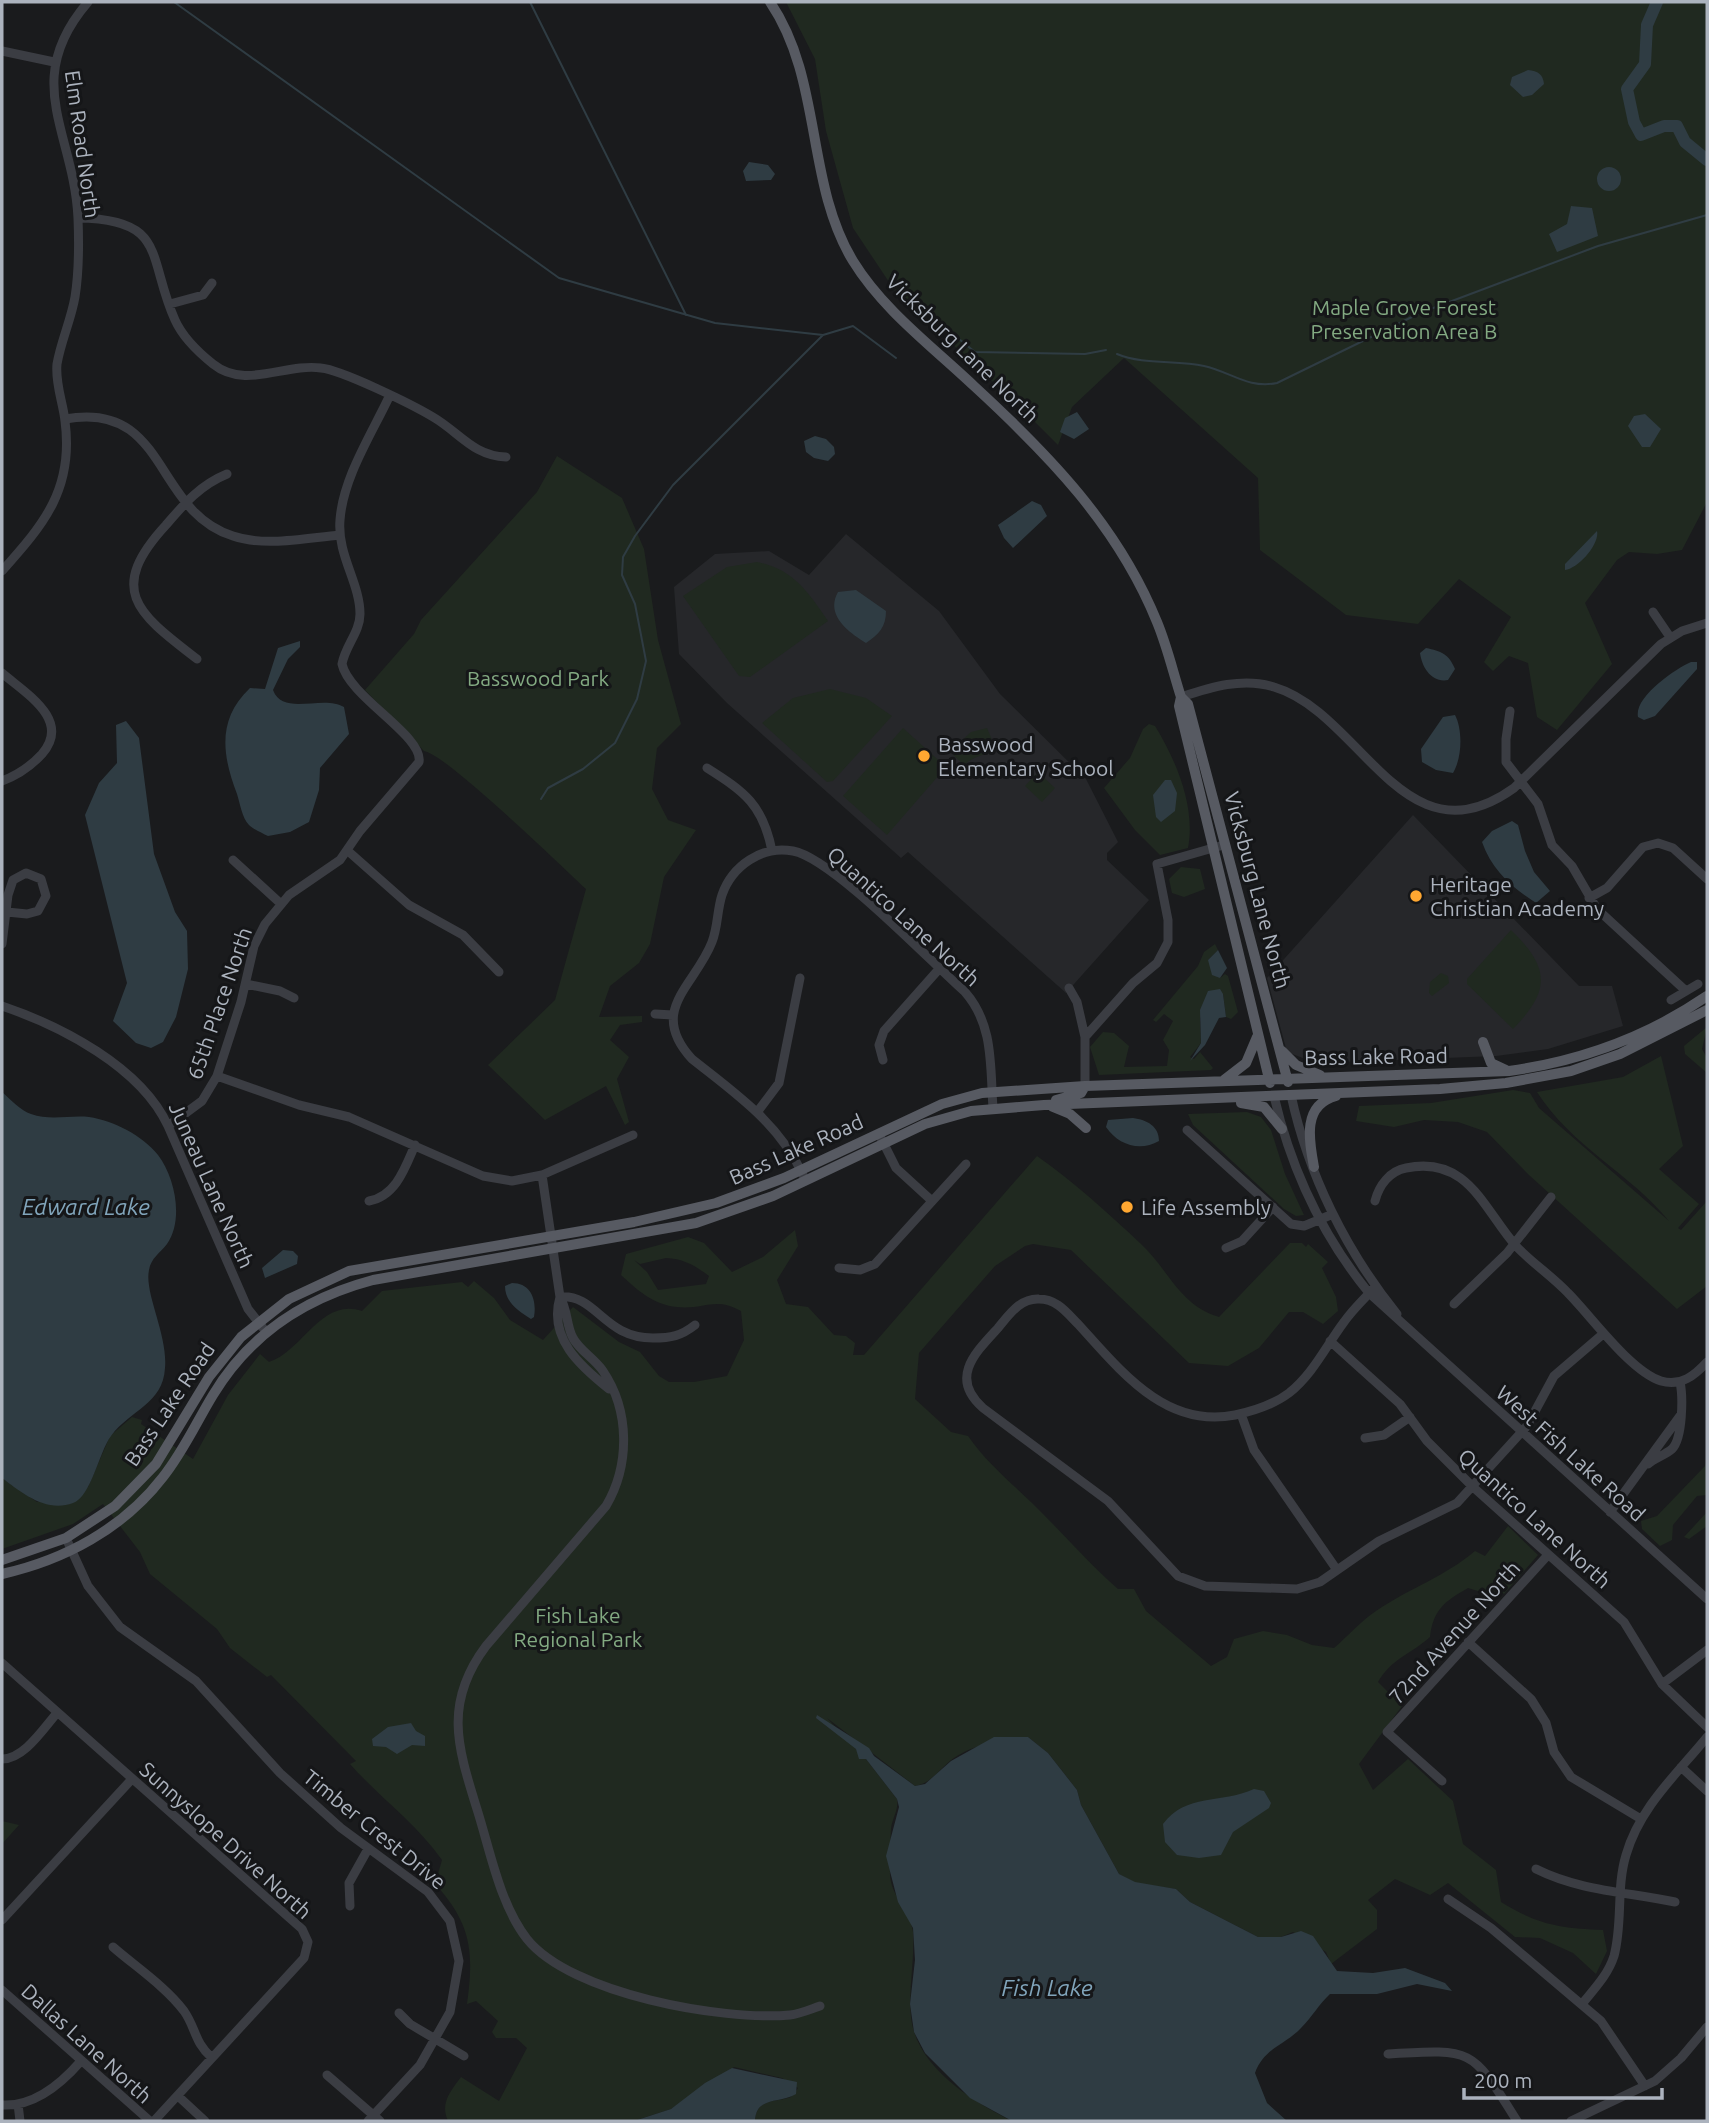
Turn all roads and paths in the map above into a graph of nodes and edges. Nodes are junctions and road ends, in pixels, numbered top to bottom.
1 (88, 2) edge
2 (770, 2) edge
3 (2, 51) edge
4 (54, 62) junction
5 (78, 218) junction
6 (212, 283) dead end
7 (170, 304) junction
8 (389, 397) junction
9 (65, 419) junction
10 (506, 457) dead end
11 (227, 474) dead end
12 (186, 502) junction
13 (340, 535) junction
14 (2, 571) edge
15 (1653, 612) dead end
16 (1707, 623) edge
17 (1670, 637) junction
18 (197, 659) dead end
19 (2, 673) edge
20 (1181, 697) junction
21 (1510, 711) dead end
22 (707, 768) dead end
23 (2, 781) edge
24 (1521, 783) junction
25 (1226, 845) junction
26 (1212, 849) junction
27 (348, 851) junction
28 (772, 851) junction
29 (233, 860) dead end
30 (1707, 878) edge
31 (1589, 898) junction
32 (280, 903) junction
33 (7, 912) junction
34 (2, 944) edge
35 (939, 969) junction
36 (499, 972) dead end
37 (800, 978) dead end
38 (246, 984) junction
39 (1698, 984) dead end
40 (1069, 988) dead end
41 (1686, 990) junction
42 (1707, 996) edge
43 (294, 998) dead end
44 (1671, 1000) dead end
45 (2, 1006) edge
46 (1707, 1010) edge
47 (655, 1014) dead end
48 (673, 1015) junction
49 (1258, 1034) junction
50 (1086, 1037) junction
51 (1280, 1048) junction
52 (883, 1060) dead end
53 (1509, 1071) junction
54 (1468, 1073) junction
55 (216, 1076) junction
56 (1323, 1076) junction
57 (1287, 1078) junction
58 (1269, 1079) junction
59 (1223, 1081) junction
60 (1085, 1086) junction
61 (992, 1092) junction
62 (1351, 1093) junction
63 (1291, 1095) junction
64 (1274, 1096) junction
65 (1137, 1102) junction
66 (1044, 1105) junction
67 (993, 1108) junction
68 (758, 1111) junction
69 (168, 1126) junction
70 (1086, 1128) dead end
71 (1282, 1129) junction
72 (1187, 1130) dead end
73 (634, 1135) dead end
74 (881, 1138) junction
75 (415, 1145) junction
76 (966, 1164) dead end
77 (1314, 1167) junction
78 (542, 1175) junction
79 (803, 1176) junction
80 (1551, 1197) dead end
81 (369, 1200) dead end
82 (931, 1200) junction
83 (1375, 1201) dead end
84 (1273, 1208) junction
85 (1333, 1214) junction
86 (1320, 1221) junction
87 (551, 1235) junction
88 (1515, 1244) junction
89 (1226, 1248) dead end
90 (552, 1249) junction
91 (839, 1268) dead end
92 (1372, 1290) junction
93 (560, 1297) junction
94 (1454, 1304) dead end
95 (257, 1321) junction
96 (695, 1325) dead end
97 (267, 1332) junction
98 (1603, 1334) junction
99 (1330, 1341) junction
100 (1707, 1362) edge
101 (1680, 1382) junction
102 (1241, 1414) junction
103 (1410, 1417) junction
104 (1522, 1432) junction
105 (1365, 1438) dead end
106 (1473, 1487) junction
107 (1610, 1512) junction
108 (66, 1538) junction
109 (73, 1551) junction
110 (1547, 1556) junction
111 (2, 1560) edge
112 (1337, 1570) junction
113 (2, 1574) edge
114 (1707, 1599) edge
115 (1468, 1642) junction
116 (1707, 1650) edge
117 (2, 1663) edge
118 (1662, 1684) junction
119 (57, 1713) junction
120 (1707, 1727) edge
121 (1707, 1737) edge
122 (2, 1759) edge
123 (1681, 1767) junction
124 (132, 1779) junction
125 (1442, 1781) dead end
126 (1707, 1791) edge
127 (1640, 1819) junction
128 (368, 1849) junction
129 (1536, 1869) dead end
130 (1618, 1892) junction
131 (1448, 1899) dead end
132 (1675, 1902) dead end
133 (350, 1906) dead end
134 (2, 1920) edge
135 (113, 1948) dead end
136 (2, 1990) edge
137 (1582, 2004) junction
138 (820, 2006) dead end
139 (399, 2013) dead end
140 (1707, 2027) edge
141 (436, 2040) junction
142 (1388, 2054) dead end
143 (464, 2056) dead end
144 (212, 2058) junction
145 (81, 2061) junction
146 (327, 2075) dead end
147 (1644, 2086) junction
148 (178, 2096) junction
149 (18, 2104) junction
150 (2, 2105) edge
151 (374, 2120) edge
152 (20, 2121) edge
153 (152, 2121) edge
154 (205, 2121) edge
155 (1517, 2121) edge
156 (1571, 2121) edge

1 - 4 street, Elm Road North
2 - 20 main road, Vicksburg Lane North
3 - 4 street
4 - 5 street, Elm Road North
5 - 7 street
5 - 9 street, Elm Road North
6 - 7 street
7 - 8 street
8 - 10 street
8 - 13 street
9 - 12 street
9 - 14 street, Elm Road North
11 - 12 street
12 - 13 street
12 - 18 street
13 - 27 street, 65th Place North
15 - 17 street
16 - 17 street
17 - 24 street
19 - 23 street
20 - 24 street
20 - 25 main road, Vicksburg Lane North
20 - 26 main road, Vicksburg Lane North
21 - 24 street
22 - 28 street
24 - 31 street
25 - 26 street
25 - 51 main road, Vicksburg Lane North
26 - 49 main road, Vicksburg Lane North
26 - 50 street
27 - 32 street, 65th Place North
27 - 36 street
28 - 35 street, Quantico Lane North
28 - 48 street
29 - 32 street
30 - 31 street
31 - 41 street
32 - 38 street, 65th Place North
33 - 33 street
33 - 34 street
35 - 52 street
35 - 61 street, Quantico Lane North
37 - 68 street
38 - 43 street
38 - 55 street, 65th Place North
39 - 41 street
40 - 50 street
41 - 44 street
42 - 53 main road, Bass Lake Road
45 - 69 street, Juneau Lane North
46 - 62 main road, Bass Lake Road
47 - 48 street
48 - 68 street
49 - 58 main road, Vicksburg Lane North
49 - 59 main road
50 - 60 street
51 - 56 main road
51 - 57 main road, Vicksburg Lane North
53 - 54 main road, Bass Lake Road
53 - 54 main road
54 - 56 main road, Bass Lake Road
55 - 69 street, 65th Place North
55 - 75 street
56 - 57 main road, Bass Lake Road
57 - 58 main road, Bass Lake Road
57 - 63 main road, Vicksburg Lane North
58 - 59 main road, Bass Lake Road
58 - 64 main road, Vicksburg Lane North
59 - 60 main road, Bass Lake Road
60 - 61 main road, Bass Lake Road
60 - 66 main road
61 - 67 street, Quantico Lane North
61 - 74 main road, Bass Lake Road
62 - 63 main road, Bass Lake Road
62 - 77 main road
63 - 64 main road, Bass Lake Road
63 - 77 street, West Fish Lake Road
64 - 65 main road, Bass Lake Road
64 - 71 street, West Fish Lake Road
65 - 66 main road, Bass Lake Road
65 - 71 main road
66 - 67 main road, Bass Lake Road
66 - 70 main road
67 - 74 main road, Bass Lake Road
68 - 79 street
69 - 95 street, Juneau Lane North
71 - 86 street, West Fish Lake Road
72 - 84 street
73 - 78 street
74 - 79 main road, Bass Lake Road
74 - 82 street
75 - 78 street
75 - 81 street
76 - 82 street
77 - 85 street, West Fish Lake Road
78 - 87 street
79 - 87 main road, Bass Lake Road
79 - 90 main road, Bass Lake Road
80 - 88 street
82 - 91 street
83 - 88 street
84 - 86 street
84 - 89 street
85 - 86 street
85 - 92 street, West Fish Lake Road
86 - 92 street, West Fish Lake Road
87 - 90 street
87 - 95 main road, Bass Lake Road
88 - 94 street
88 - 98 street
90 - 93 street
90 - 97 main road, Bass Lake Road
92 - 99 street
92 - 104 street, West Fish Lake Road
93 - 96 street
93 - 138 street
95 - 97 street, Juneau Lane North
95 - 108 main road, Bass Lake Road
97 - 109 main road, Bass Lake Road
98 - 101 street
98 - 104 street
99 - 102 street
99 - 103 street, Quantico Lane North
100 - 101 street
101 - 107 street
102 - 112 street
102 - 112 street
103 - 105 street
103 - 106 street, Quantico Lane North
104 - 106 street
104 - 107 street, West Fish Lake Road
106 - 110 street, Quantico Lane North
106 - 112 street
107 - 114 street, West Fish Lake Road
108 - 109 street, Timber Crest Drive
108 - 111 main road, Bass Lake Road
109 - 113 main road, Bass Lake Road
109 - 128 street, Timber Crest Drive
110 - 115 street, 72nd Avenue North
110 - 118 street, Quantico Lane North
115 - 125 street, 72nd Avenue North
115 - 127 street
116 - 118 street
117 - 119 street, Sunnyslope Drive North
118 - 120 street, Quantico Lane North
119 - 122 street
119 - 124 street, Sunnyslope Drive North
121 - 123 street
123 - 126 street
123 - 127 street
124 - 134 street
124 - 144 street, Sunnyslope Drive North
127 - 130 street
128 - 133 street
128 - 141 street, Timber Crest Drive
129 - 130 street
130 - 132 street
130 - 137 street
131 - 137 street
135 - 144 street
136 - 145 street, Dallas Lane North
137 - 147 street
139 - 141 street
140 - 147 street
141 - 143 street
141 - 151 street, Timber Crest Drive
142 - 155 street
144 - 148 street, Sunnyslope Drive North
145 - 149 street
145 - 153 street, Dallas Lane North
146 - 151 street
147 - 156 street
148 - 153 street, Sunnyslope Drive North
148 - 154 street, Dallas Lane North
149 - 150 street
149 - 152 street

